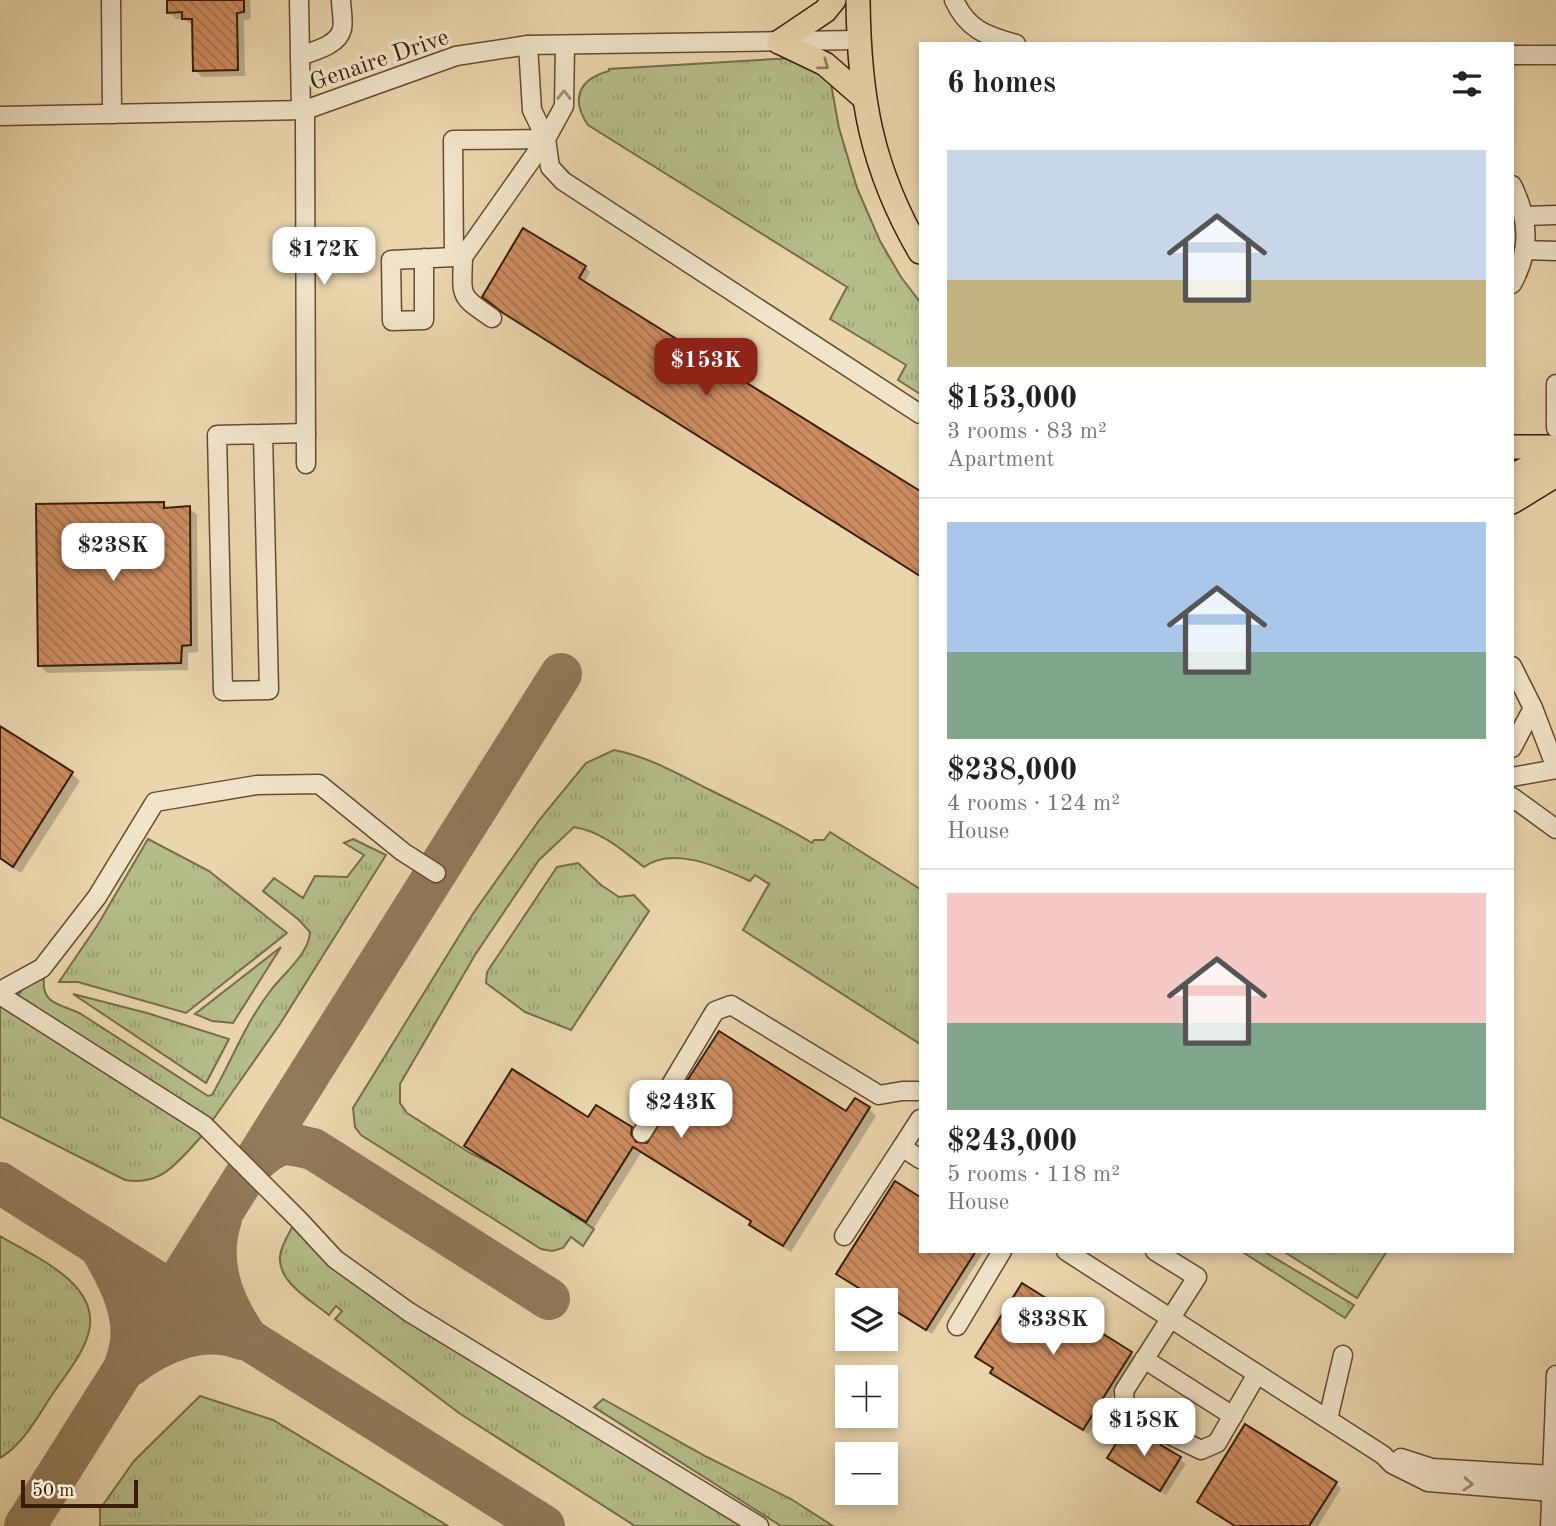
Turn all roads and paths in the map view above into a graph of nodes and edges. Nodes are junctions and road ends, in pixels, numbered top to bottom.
1 (111, 0) edge
2 (299, 0) edge
3 (341, 0) edge
4 (834, 0) edge
5 (858, 0) edge
6 (954, 0) edge
7 (858, 40) junction
8 (779, 42) junction
9 (1008, 42) edge
10 (528, 45) junction
11 (565, 45) junction
12 (1514, 55) edge
13 (1556, 55) edge
14 (300, 56) junction
15 (864, 97) junction
16 (303, 110) junction
17 (113, 114) junction
18 (0, 116) edge
19 (546, 139) junction
20 (1514, 189) edge
21 (1556, 215) edge
22 (1524, 216) junction
23 (919, 250) edge
24 (1524, 250) junction
25 (1556, 251) edge
26 (459, 257) junction
27 (424, 258) dead end
28 (1514, 281) edge
29 (492, 318) dead end
30 (1556, 383) edge
31 (919, 413) edge
32 (1556, 428) edge
33 (306, 433) junction
34 (263, 434) junction
35 (1514, 447) edge
36 (1556, 447) edge
37 (1556, 453) edge
38 (306, 464) dead end
39 (1514, 475) edge
40 (1556, 475) edge
41 (1514, 501) edge
42 (1514, 670) edge
43 (1533, 708) junction
44 (1514, 744) edge
45 (1556, 768) edge
46 (1514, 777) edge
47 (1514, 798) edge
48 (1556, 829) edge
49 (436, 873) dead end
50 (0, 993) edge
51 (919, 1091) edge
52 (919, 1121) edge
53 (642, 1133) dead end
54 (902, 1147) junction
55 (919, 1158) edge
56 (844, 1236) dead end
57 (1001, 1253) edge
58 (1069, 1253) edge
59 (1158, 1253) edge
60 (1170, 1318) junction
61 (957, 1326) dead end
62 (1343, 1354) dead end
63 (1144, 1359) junction
64 (1257, 1374) junction
65 (1556, 1375) edge
66 (1233, 1416) junction
67 (1328, 1419) junction
68 (1552, 1483) junction
69 (759, 1526) edge
70 (1550, 1526) edge

1 - 17 street
2 - 14 street
3 - 14 street
4 - 8 main road
5 - 7 main road
6 - 9 street
7 - 8 street, Genaire Drive
7 - 15 main road
8 - 11 street, Genaire Drive
8 -> 15 main road
10 - 11 street, Genaire Drive
10 - 16 street, Genaire Drive
10 - 19 street
19 -> 11 street
12 - 13 street
14 - 16 street
15 - 23 main road
16 - 17 street, Genaire Drive
16 - 33 street
17 - 18 street, Genaire Drive
19 - 26 street
19 - 26 street
19 - 31 street
20 - 22 street
21 - 22 street
22 - 24 street
24 - 25 street
24 - 28 street
26 - 27 street
26 - 29 street
30 - 32 street
33 - 34 street
33 - 38 street
34 - 34 street
35 - 36 main road
37 - 39 main road
40 - 41 main road
42 - 43 street
43 - 44 street
43 - 45 street
45 - 46 street
47 - 48 street
49 - 50 street
50 - 69 street
51 - 53 street
52 - 54 street
54 - 55 street
54 - 56 street
57 - 61 street
58 - 60 street
59 - 60 street
60 - 63 street
60 - 64 street
62 - 67 street
63 - 66 street
63 - 66 street
64 - 66 street
64 - 67 street
65 - 68 street
67 - 68 street
68 - 70 street

